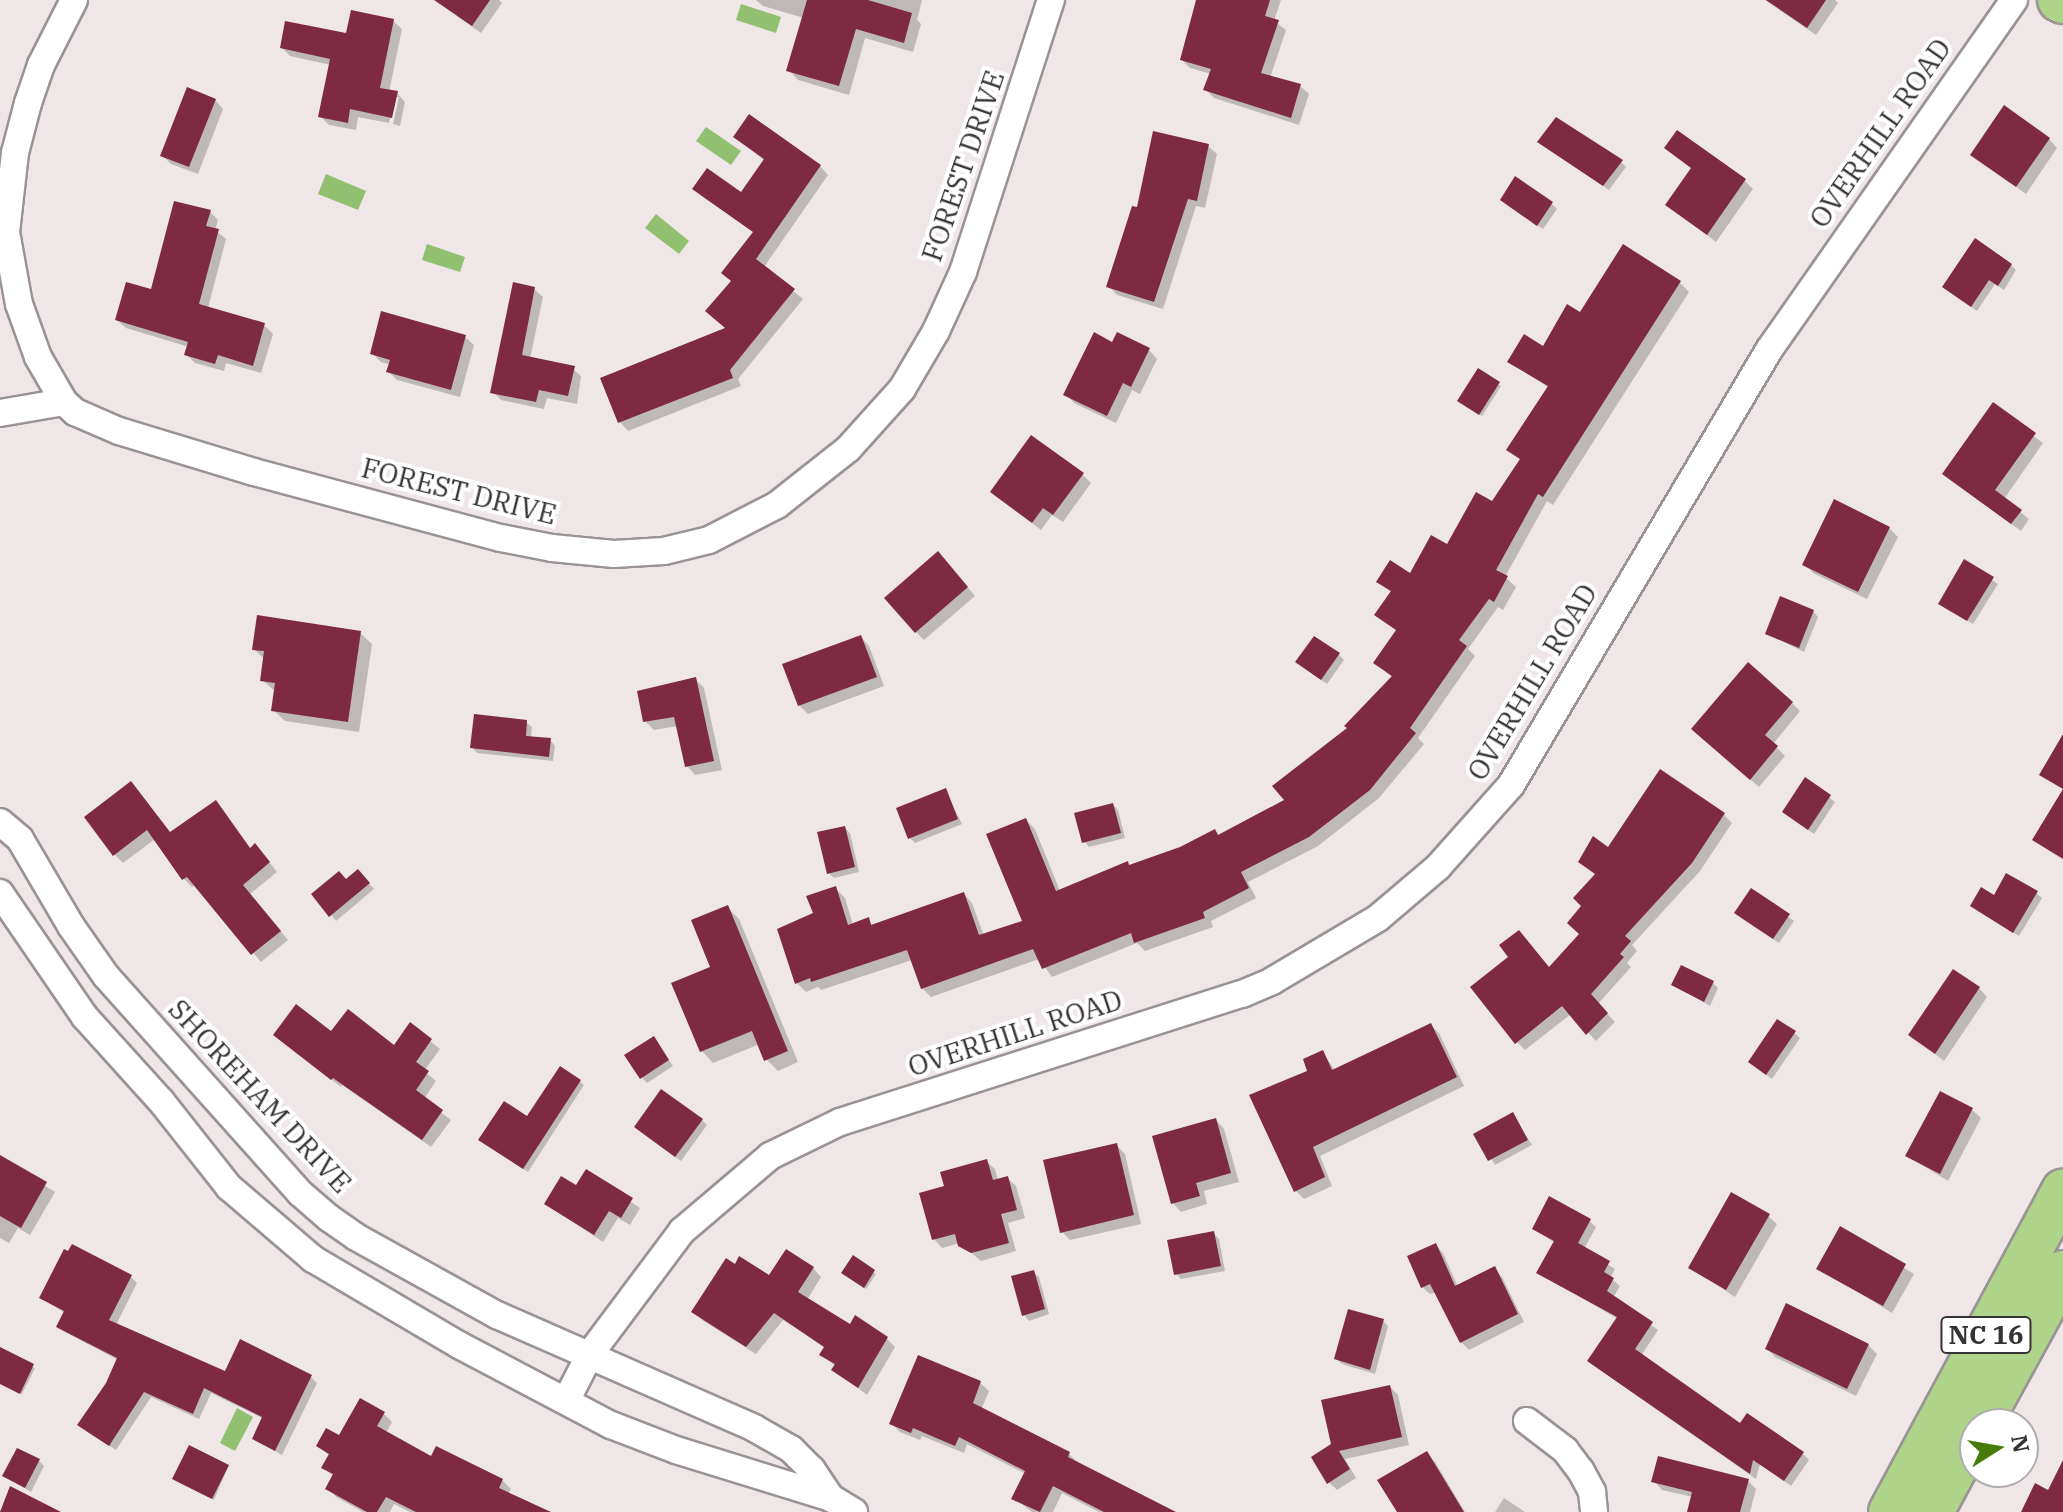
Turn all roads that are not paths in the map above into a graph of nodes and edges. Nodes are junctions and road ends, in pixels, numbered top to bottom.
1 (74, 0) edge
2 (1051, 0) edge
3 (2014, 0) edge
4 (64, 402) junction
5 (0, 413) edge
6 (0, 822) edge
7 (0, 893) edge
8 (2063, 1191) edge
9 (2063, 1272) edge
10 (590, 1354) junction
11 (566, 1401) junction
12 (1989, 1408) edge
13 (1527, 1421) dead end
14 (1959, 1462) edge
15 (831, 1498) junction
16 (854, 1512) edge
17 (1594, 1512) edge
18 (1890, 1512) edge
19 (1932, 1512) edge

1 - 4 street, FOREST DRIVE
2 - 4 street, FOREST DRIVE
3 - 10 street, OVERHILL ROAD
4 - 5 street
6 - 10 street, SHOREHAM DRIVE
7 - 11 street, SHOREHAM DRIVE
8 - 18 main road, NC 16
9 - 12 main road, NC 16
10 - 11 street, OVERHILL ROAD
10 - 15 street, SHOREHAM DRIVE
11 - 15 street, SHOREHAM DRIVE
13 - 17 street
14 - 19 main road
15 - 16 street, SHOREHAM DRIVE

